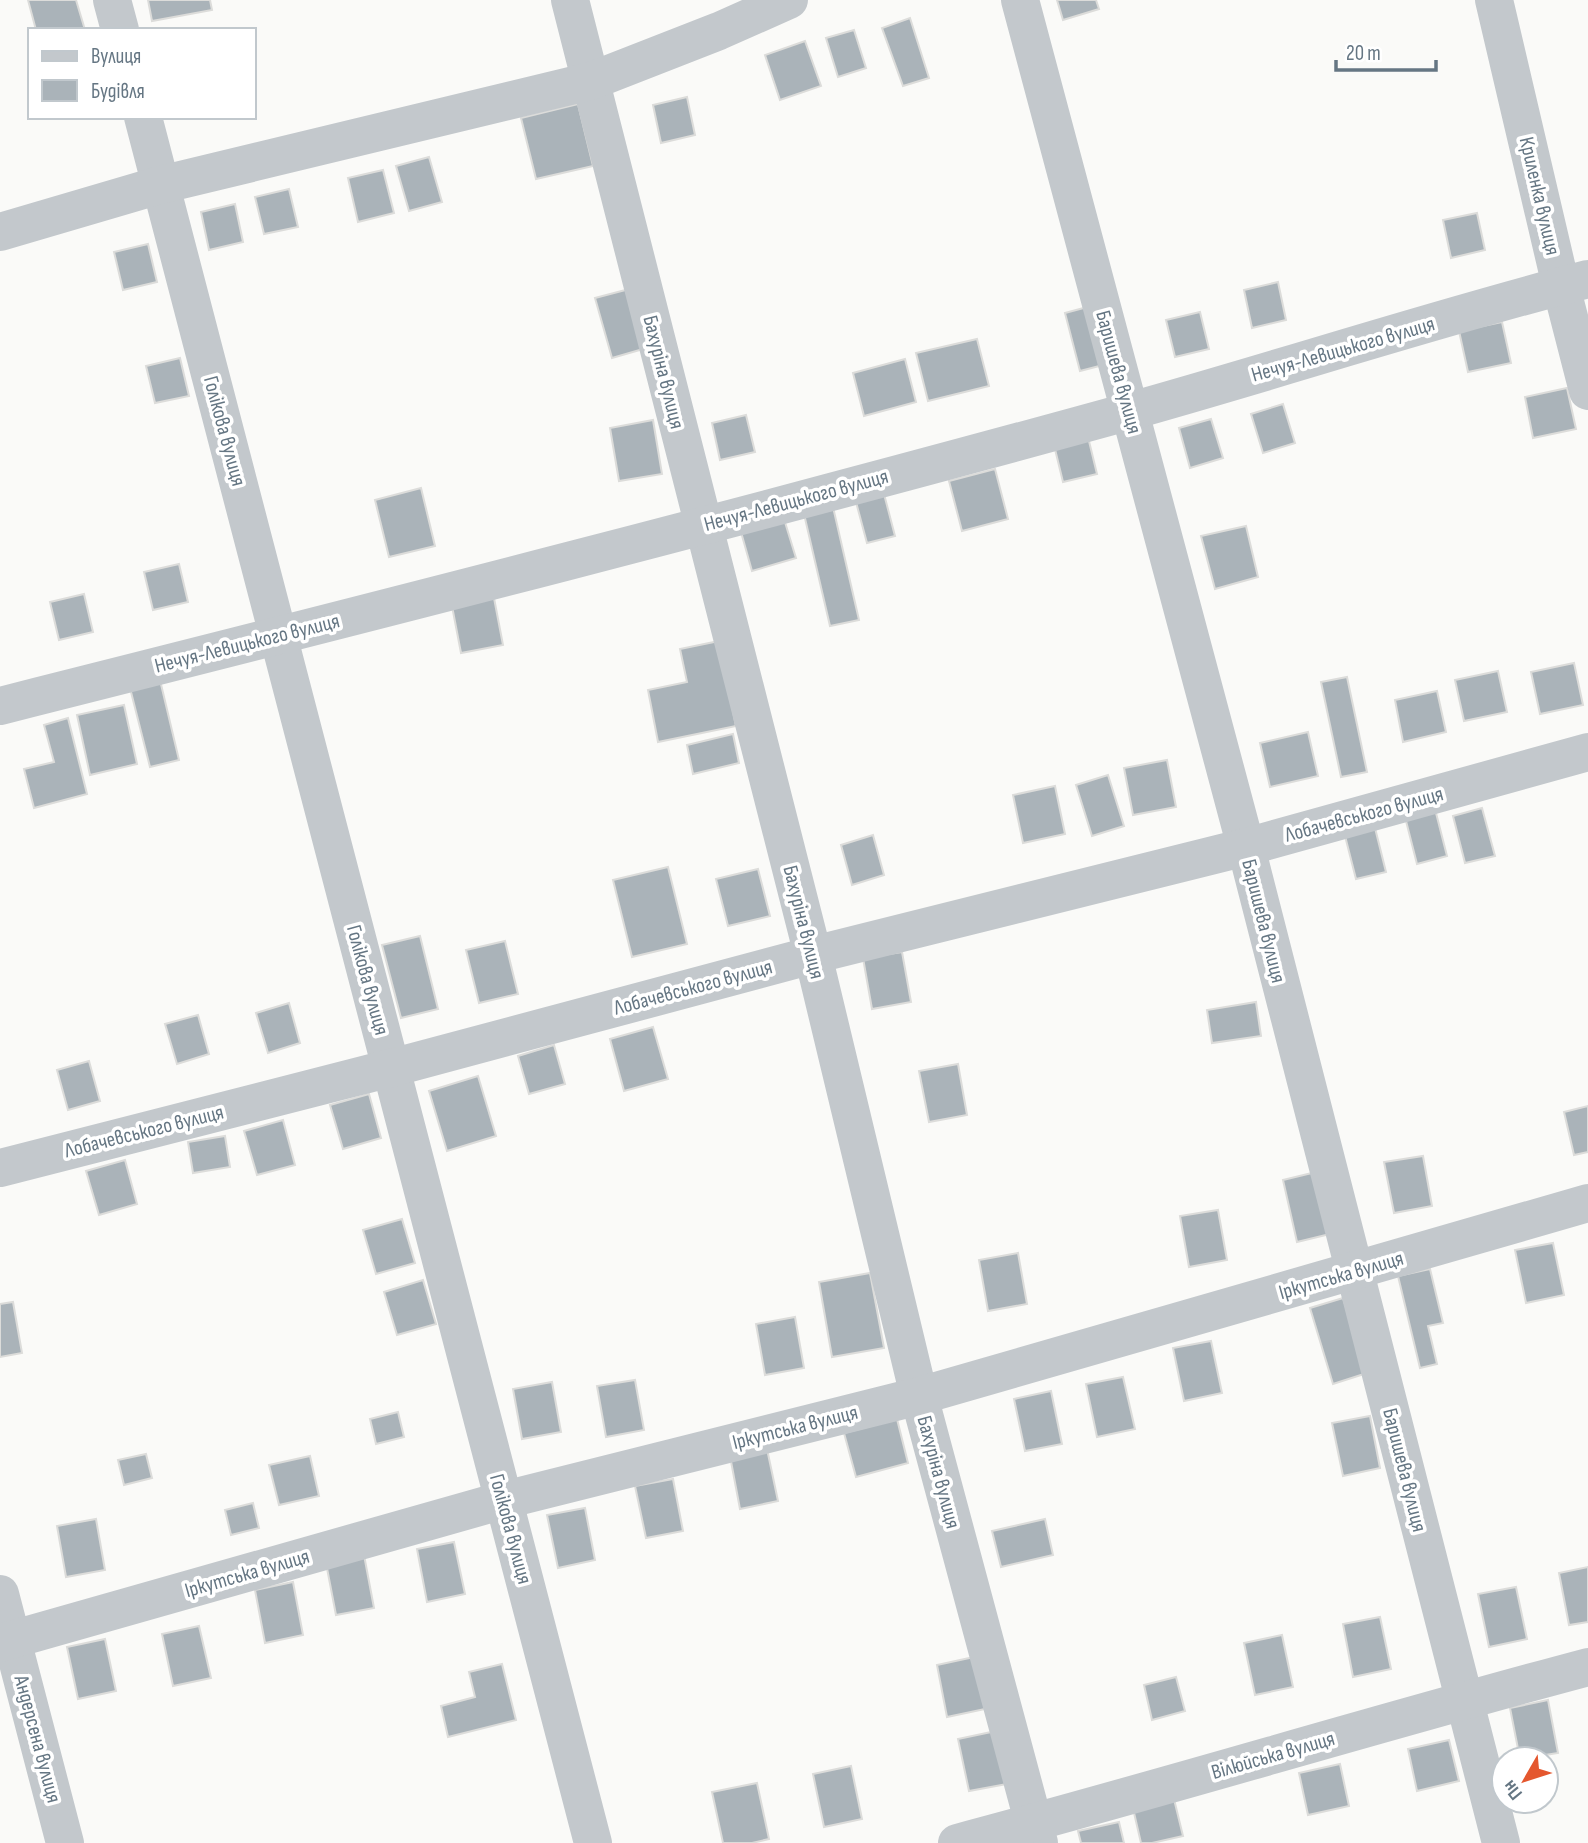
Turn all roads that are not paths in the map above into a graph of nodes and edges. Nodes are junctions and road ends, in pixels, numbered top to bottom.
1 (112, 0) edge
2 (570, 0) edge
3 (789, 0) edge
4 (1020, 0) edge
5 (1494, 0) edge
6 (119, 28) edge
7 (591, 81) junction
8 (143, 119) edge
9 (160, 186) junction
10 (0, 232) edge
11 (1574, 283) edge
12 (1588, 391) edge
13 (1129, 411) junction
14 (703, 525) junction
15 (278, 636) junction
16 (0, 706) edge
17 (1588, 752) edge
18 (1245, 847) junction
19 (813, 955) junction
20 (391, 1068) junction
21 (0, 1168) edge
22 (1588, 1203) edge
23 (1354, 1272) junction
24 (919, 1396) junction
25 (504, 1500) junction
26 (0, 1594) edge
27 (6, 1641) edge
28 (1588, 1667) edge
29 (1464, 1700) junction
30 (1036, 1833) edge
31 (65, 1843) edge
32 (593, 1843) edge
33 (957, 1843) edge
34 (1501, 1843) edge

1 - 6 street
2 - 7 street, Бахуріна вулиця
3 - 7 street
4 - 13 street, Баришева вулиця
5 - 11 street, Криленка вулиця
7 - 9 street
7 - 14 street, Бахуріна вулиця
8 - 9 street, Голікова вулиця
9 - 10 street
9 - 15 street, Голікова вулиця
11 - 12 street, Криленка вулиця
11 - 13 street, Нечуя-Левицького вулиця
13 - 14 street, Нечуя-Левицького вулиця
13 - 18 street, Баришева вулиця
14 - 15 street, Нечуя-Левицького вулиця
14 - 19 street, Бахуріна вулиця
15 - 16 street, Нечуя-Левицького вулиця
15 - 20 street, Голікова вулиця
17 - 18 street, Лобачевського вулиця
18 - 19 street, Лобачевського вулиця
18 - 23 street, Баришева вулиця
19 - 20 street, Лобачевського вулиця
19 - 24 street, Бахуріна вулиця
20 - 21 street, Лобачевського вулиця
20 - 25 street, Голікова вулиця
22 - 23 street, Іркутська вулиця
23 - 24 street, Іркутська вулиця
23 - 29 street, Баришева вулиця
24 - 25 street, Іркутська вулиця
24 - 30 street, Бахуріна вулиця
25 - 27 street, Іркутська вулиця
25 - 32 street, Голікова вулиця
26 - 27 street, Андерсена вулиця
27 - 31 street, Андерсена вулиця
28 - 29 street, Вілюйська вулиця
29 - 30 street, Вілюйська вулиця
29 - 34 street, Баришева вулиця
30 - 33 street, Вілюйська вулиця

